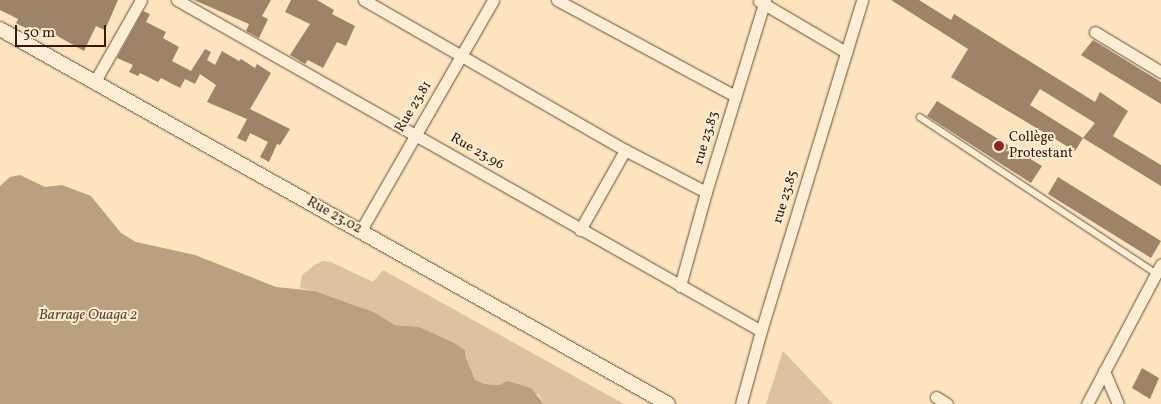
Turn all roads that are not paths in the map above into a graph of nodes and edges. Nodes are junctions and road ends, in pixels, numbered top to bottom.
1 (141, 0) edge
2 (177, 0) edge
3 (364, 0) edge
4 (493, 0) edge
5 (557, 0) edge
6 (862, 0) edge
7 (762, 1) edge
8 (0, 30) edge
9 (1095, 32) dead end
10 (846, 52) junction
11 (462, 56) junction
12 (1161, 72) edge
13 (94, 82) junction
14 (736, 96) junction
15 (920, 117) dead end
16 (415, 134) junction
17 (625, 150) junction
18 (706, 192) junction
19 (361, 230) junction
20 (580, 230) junction
21 (1159, 269) edge
22 (680, 286) junction
23 (761, 331) junction
24 (1104, 371) junction
25 (936, 397) dead end
26 (668, 404) edge
27 (741, 404) edge
28 (947, 404) edge
29 (1087, 404) edge
30 (1118, 404) edge

1 - 13 street
2 - 16 street, Rue 23.96
3 - 11 street
4 - 11 street, Rue 23.81
5 - 14 street
6 - 10 street, rue 23.85
7 - 10 street
7 - 14 street, rue 23.83
8 - 13 street, Rue 23.02
9 - 12 street
10 - 23 street, rue 23.85
11 - 16 street, Rue 23.81
11 - 17 street
13 - 19 street, Rue 23.02
14 - 18 street, rue 23.83
15 - 21 lane
16 - 19 street, Rue 23.81
16 - 20 street, Rue 23.96
17 - 18 street
17 - 20 street
18 - 22 street, rue 23.83
19 - 26 street, Rue 23.02
20 - 22 street, Rue 23.96
21 - 24 street
22 - 23 street, Rue 23.96
23 - 27 street, rue 23.85
24 - 29 street
24 - 30 street
25 - 28 street

